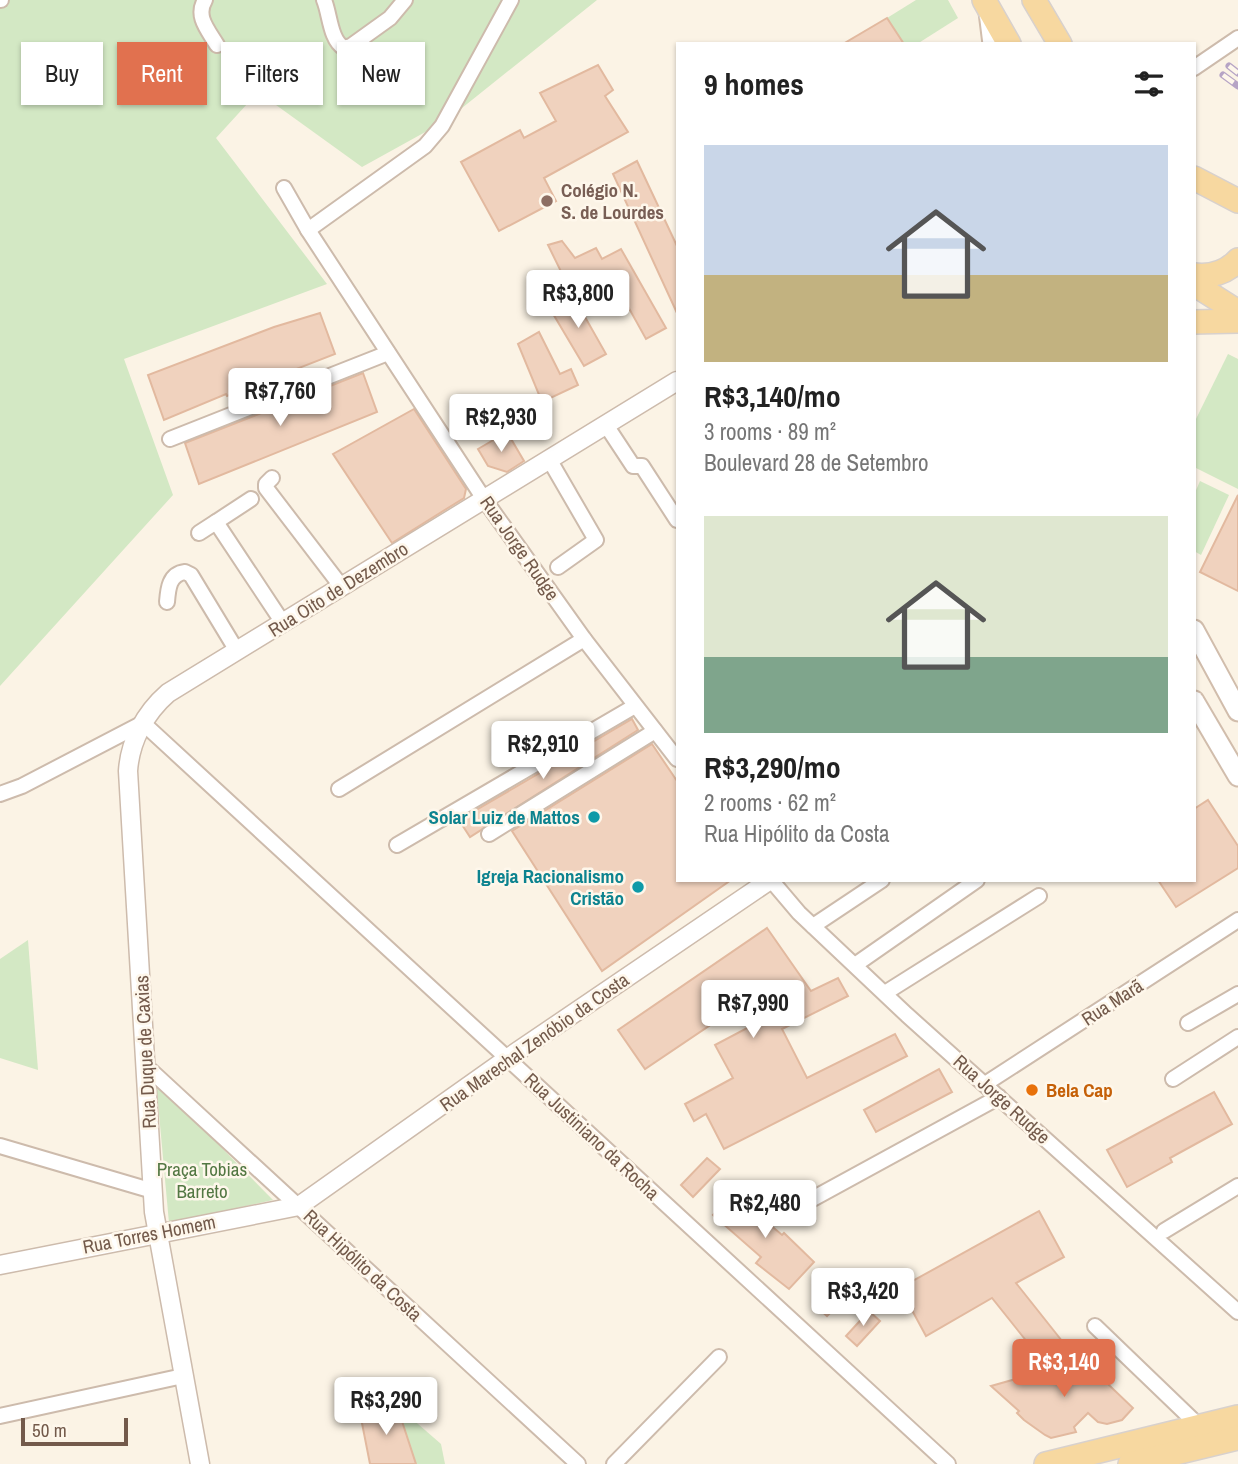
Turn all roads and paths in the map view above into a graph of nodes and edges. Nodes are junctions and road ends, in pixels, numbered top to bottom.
1 (205, 0) edge
2 (324, 0) edge
3 (405, 0) edge
4 (511, 0) edge
5 (1034, 0) edge
6 (986, 4) edge
7 (1238, 38) edge
8 (993, 42) edge
9 (1008, 42) edge
10 (1059, 42) edge
11 (217, 45) dead end
12 (1196, 67) edge
13 (1196, 179) edge
14 (284, 188) dead end
15 (1235, 202) edge
16 (308, 230) junction
17 (1238, 260) edge
18 (1196, 275) edge
19 (1196, 285) edge
20 (1238, 312) edge
21 (1238, 321) edge
22 (1196, 322) edge
23 (388, 353) junction
24 (676, 382) edge
25 (606, 425) junction
26 (170, 439) dead end
27 (549, 459) junction
28 (272, 478) dead end
29 (251, 499) dead end
30 (484, 499) junction
31 (676, 518) edge
32 (216, 523) junction
33 (199, 533) dead end
34 (558, 568) dead end
35 (341, 586) junction
36 (167, 603) dead end
37 (283, 623) junction
38 (1196, 634) edge
39 (584, 639) junction
40 (237, 651) junction
41 (1196, 704) edge
42 (635, 706) junction
43 (1238, 712) edge
44 (143, 723) junction
45 (655, 731) junction
46 (676, 758) edge
47 (1238, 776) edge
48 (339, 789) dead end
49 (0, 794) edge
50 (489, 834) dead end
51 (397, 845) dead end
52 (767, 882) edge
53 (772, 882) edge
54 (879, 882) edge
55 (974, 882) edge
56 (1039, 896) dead end
57 (1238, 920) edge
58 (813, 926) junction
59 (855, 965) junction
60 (885, 993) junction
61 (1238, 994) edge
62 (1188, 1023) dead end
63 (1238, 1037) edge
64 (508, 1058) junction
65 (147, 1067) junction
66 (1173, 1079) dead end
67 (985, 1084) junction
68 (999, 1097) junction
69 (0, 1146) edge
70 (1238, 1186) edge
71 (153, 1191) junction
72 (805, 1203) dead end
73 (299, 1206) junction
74 (1164, 1231) dead end
75 (157, 1232) junction
76 (0, 1265) edge
77 (1238, 1312) edge
78 (1095, 1326) dead end
79 (719, 1357) dead end
80 (183, 1376) junction
81 (0, 1416) edge
82 (1238, 1417) edge
83 (1203, 1436) junction
84 (1238, 1438) edge
85 (200, 1464) edge
86 (578, 1464) edge
87 (614, 1464) edge
88 (948, 1464) edge
89 (1046, 1464) edge
90 (1130, 1464) edge

1 - 11 street
2 - 3 street
4 - 16 street
5 - 10 main road
6 - 8 main road
6 - 9 main road
7 - 12 street
13 - 15 main road
14 - 16 street, Rua Jorge Rudge
16 - 23 street, Rua Jorge Rudge
17 - 18 main road
19 - 20 main road
21 - 22 main road
23 - 26 street
23 - 30 street, Rua Jorge Rudge
24 - 25 street, Rua Oito de Dezembro
25 - 27 street, Rua Oito de Dezembro
25 - 31 street
27 - 30 street, Rua Oito de Dezembro
27 - 34 street
28 - 35 street
29 - 32 street
30 - 35 street, Rua Oito de Dezembro
30 - 39 street, Rua Jorge Rudge
32 - 33 street
32 - 37 street
35 - 37 street, Rua Oito de Dezembro
36 - 40 street
37 - 40 street, Rua Oito de Dezembro
38 - 43 main road
39 - 42 street, Rua Jorge Rudge
39 - 48 street
40 - 44 street, Rua Oito de Dezembro
41 - 47 main road
42 - 45 street, Rua Jorge Rudge
42 - 51 street
44 - 49 street, Rua Oito de Dezembro
44 - 64 street, Rua Justiniano da Rocha
44 - 65 street, Rua Duque de Caxias
45 - 46 street, Rua Jorge Rudge
45 - 50 street
52 - 64 street, Rua Marechal Zenóbio da Costa
53 - 58 street, Rua Jorge Rudge
54 - 58 street
55 - 59 street
56 - 60 street
57 - 67 street, Rua Marã
58 - 59 street, Rua Jorge Rudge
59 - 60 street, Rua Jorge Rudge
60 - 67 street, Rua Jorge Rudge
61 - 62 street
63 - 66 street
64 - 73 street, Rua Marechal Zenóbio da Costa
64 - 88 street, Rua Justiniano da Rocha
65 - 71 street, Rua Duque de Caxias
65 - 73 street, Rua Hipólito da Costa
67 - 68 street, Rua Jorge Rudge
68 - 72 street
68 - 77 street, Rua Jorge Rudge
69 - 71 street
70 - 74 street
71 - 75 street, Rua Duque de Caxias
73 - 75 street, Rua Torres Homem
73 - 86 street, Rua Hipólito da Costa
75 - 76 street, Rua Torres Homem
75 - 80 street, Rua Duque de Caxias
78 - 83 street
79 - 87 street
80 - 81 street
80 - 85 street, Rua Duque de Caxias
82 - 83 main road
83 - 84 main road
83 - 89 main road
83 - 90 main road

